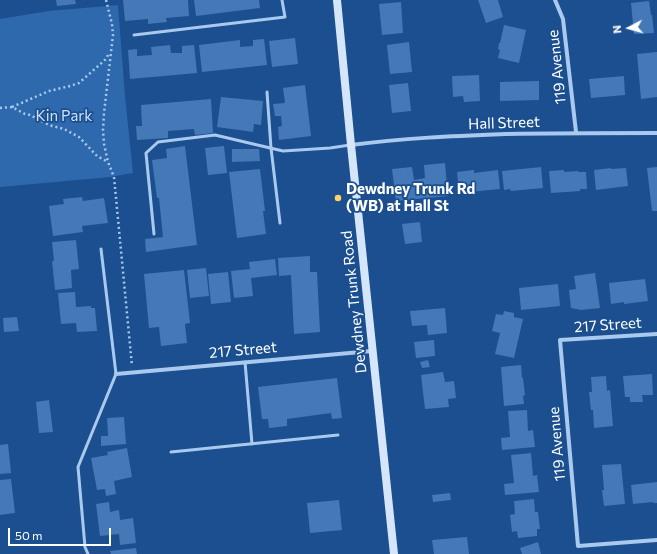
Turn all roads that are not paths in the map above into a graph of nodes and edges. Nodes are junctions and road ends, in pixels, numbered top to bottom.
1 (282, 0) edge
2 (337, 0) edge
3 (555, 0) edge
4 (134, 35) dead end
5 (267, 92) dead end
6 (576, 132) junction
7 (657, 133) edge
8 (351, 145) junction
9 (271, 148) junction
10 (280, 223) dead end
11 (154, 234) dead end
12 (101, 249) dead end
13 (657, 334) edge
14 (560, 340) joint
15 (373, 351) junction
16 (245, 362) junction
17 (116, 374) junction
18 (338, 435) dead end
19 (252, 444) junction
20 (171, 452) dead end
21 (657, 540) edge
22 (88, 554) edge
23 (394, 554) edge

1 - 4 lane
2 - 8 main road, Dewdney Trunk Road
3 - 6 street, 119 Avenue
5 - 9 lane
6 - 7 street, Hall Street
6 - 8 street, Hall Street
8 - 9 lane
8 - 15 main road, Dewdney Trunk Road
9 - 10 lane
9 - 11 lane
12 - 17 lane
13 - 14 street, 217 Street
14 - 21 street, 119 Avenue
15 - 16 street, 217 Street
15 - 23 main road, Dewdney Trunk Road
16 - 17 street, 217 Street
16 - 19 lane
17 - 22 lane
18 - 19 lane
19 - 20 lane

